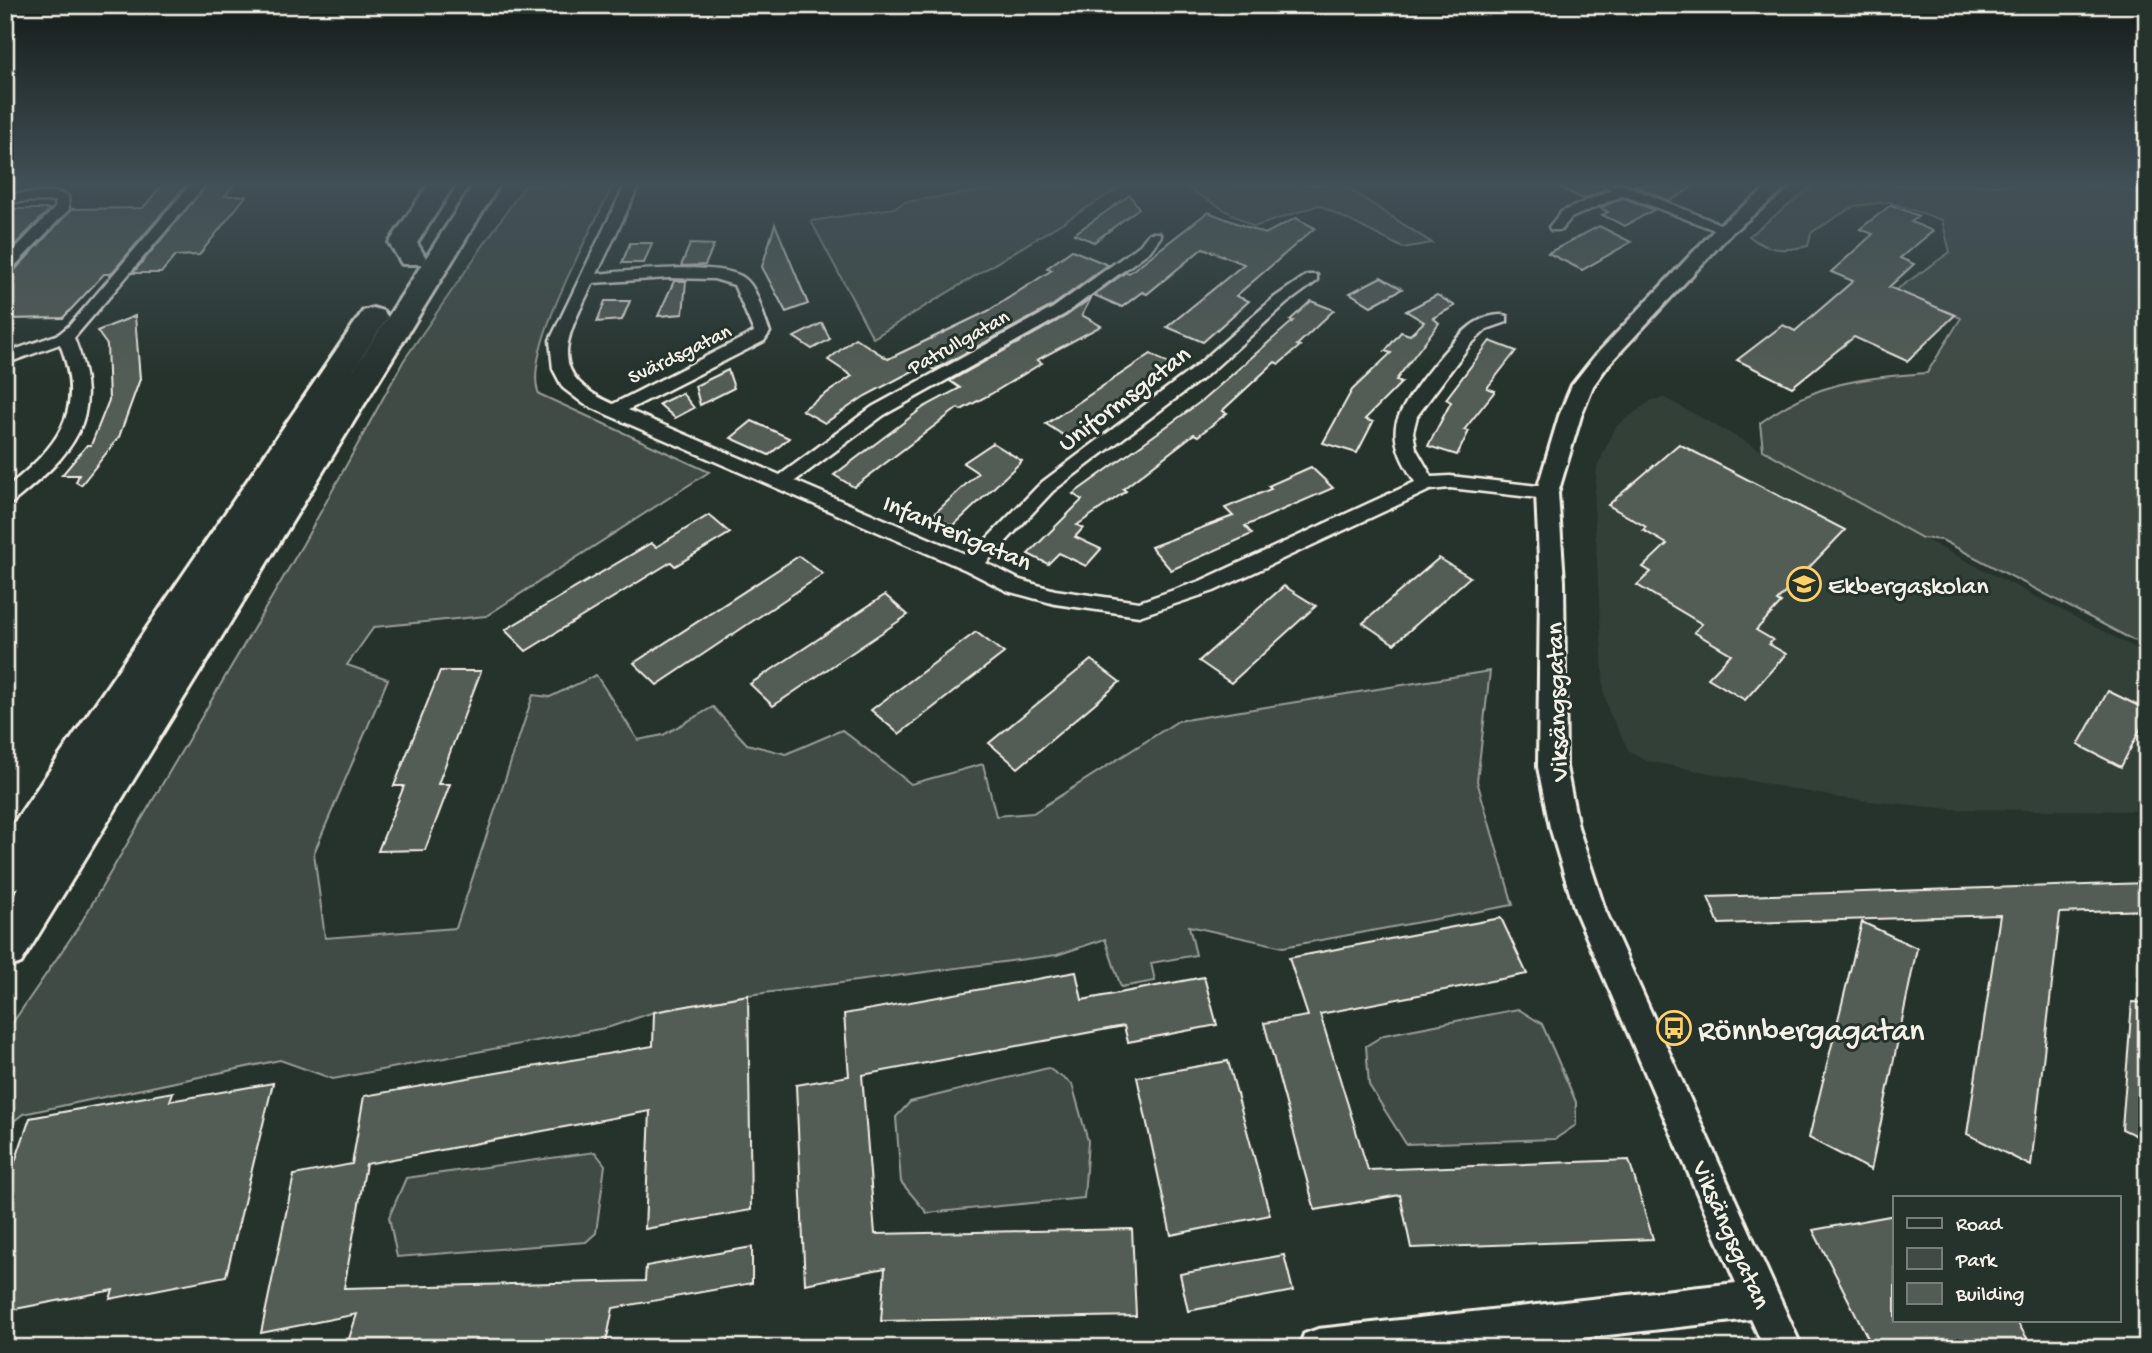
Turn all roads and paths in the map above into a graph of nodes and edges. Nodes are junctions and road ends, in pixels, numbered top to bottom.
1 (24, 248) edge
2 (144, 248) edge
3 (405, 248) edge
4 (421, 248) edge
5 (434, 248) edge
6 (603, 248) edge
7 (1145, 248) edge
8 (1707, 248) edge
9 (412, 258) junction
10 (5, 268) edge
11 (1311, 278) dead end
12 (589, 279) junction
13 (1501, 319) dead end
14 (65, 337) junction
15 (5, 359) edge
16 (614, 411) junction
17 (781, 483) junction
18 (1427, 484) junction
19 (1547, 493) junction
20 (5, 499) edge
21 (973, 565) junction
22 (5, 873) edge
23 (5, 948) edge
24 (1761, 1299) junction
25 (1318, 1348) edge
26 (1783, 1348) edge

1 - 10 street
2 - 14 street
3 - 9 highway
4 - 9 highway
5 - 23 highway
6 - 12 street, Infanterigatan
7 - 17 street, Patrullgatan
8 - 19 street, Viksängsgatan
9 - 22 highway
11 - 21 street, Uniformsgatan
12 - 16 street, Infanterigatan
12 - 16 street, Svärdsgatan
13 - 18 street
14 - 15 street
14 - 20 street
16 - 17 street, Infanterigatan
17 - 21 street, Infanterigatan
18 - 19 street, Infanterigatan
18 - 21 street, Infanterigatan
19 - 24 street, Viksängsgatan
24 - 25 street
24 - 26 street, Viksängsgatan

